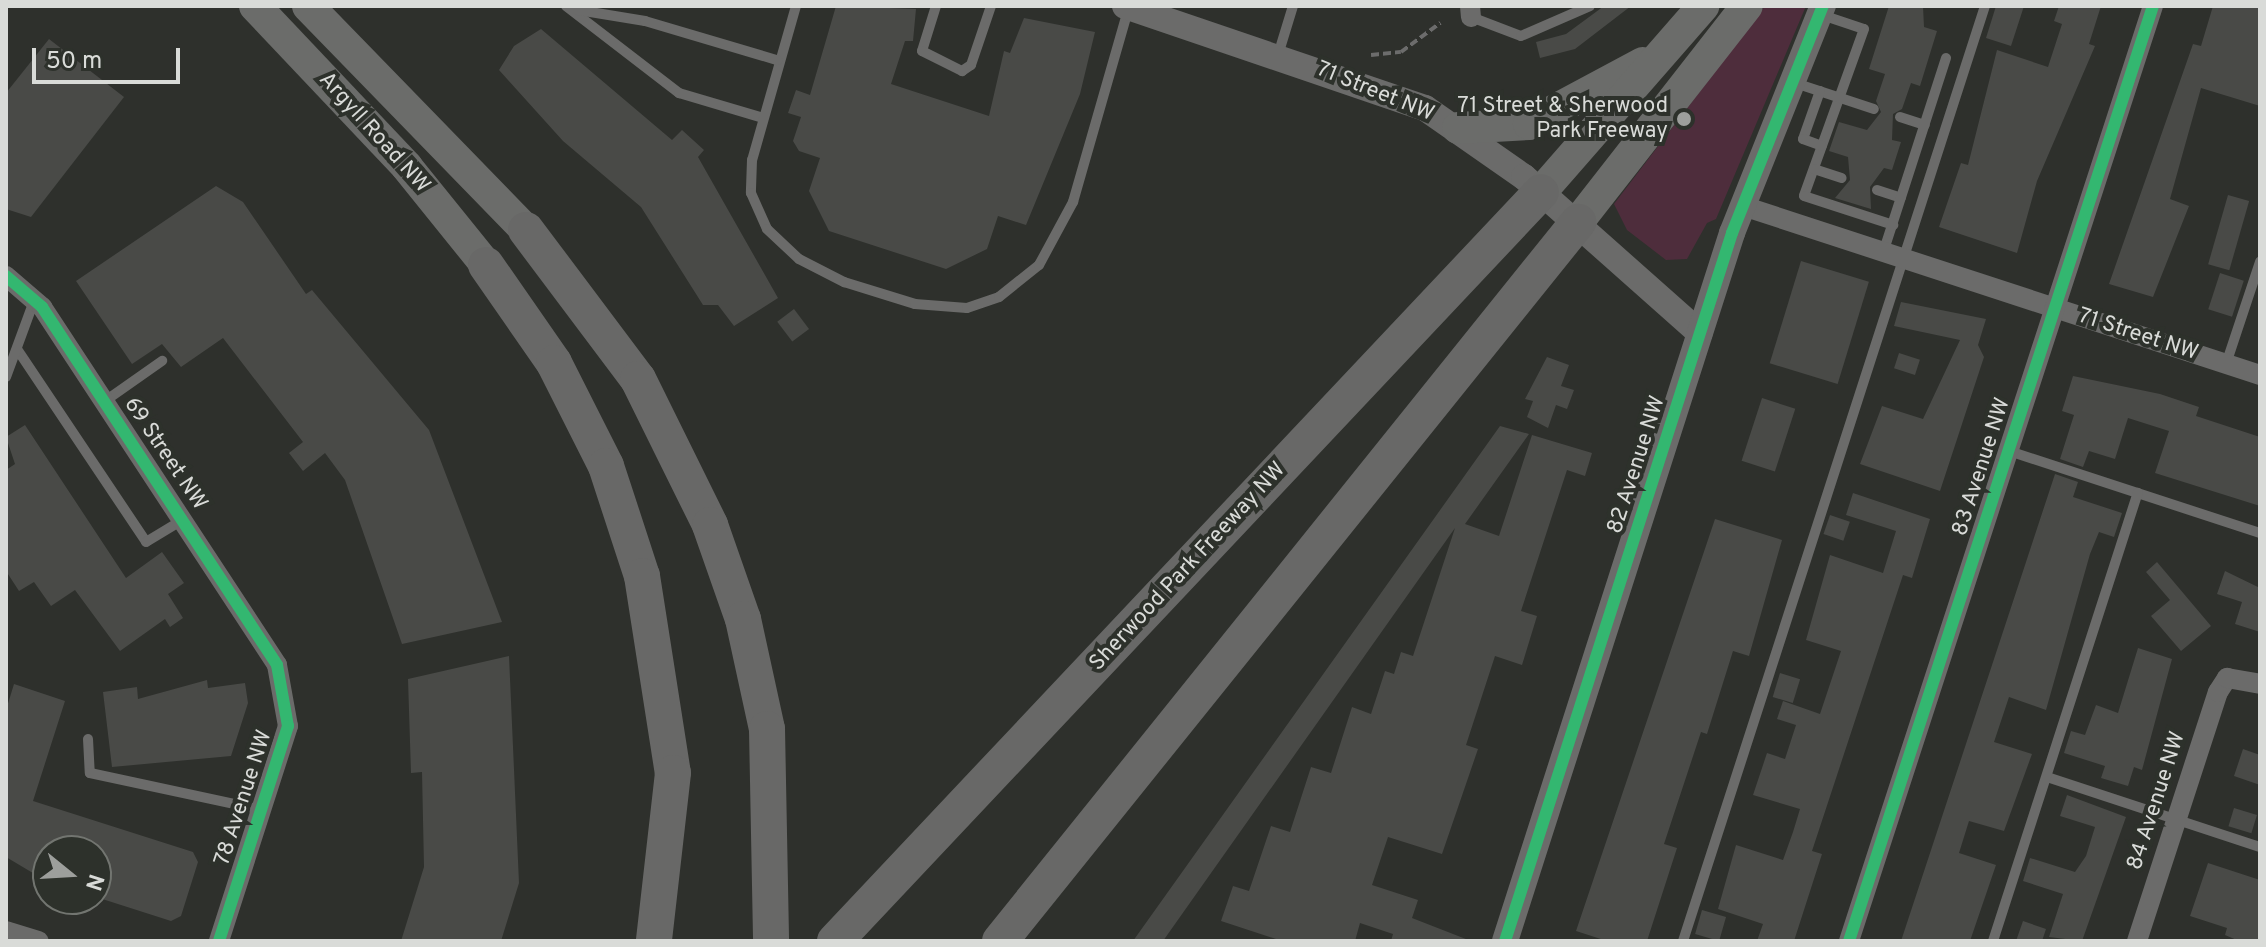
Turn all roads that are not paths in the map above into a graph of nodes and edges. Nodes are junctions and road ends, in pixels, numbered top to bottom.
1 (255, 6) edge
2 (308, 6) edge
3 (796, 6) edge
4 (936, 6) edge
5 (991, 6) edge
6 (1128, 6) edge
7 (1293, 6) edge
8 (1590, 6) edge
9 (1703, 6) edge
10 (1747, 6) edge
11 (1985, 6) edge
12 (2153, 6) edge
13 (572, 8) edge
14 (1821, 10) edge
15 (1470, 12) edge
16 (1669, 47) junction
17 (1278, 55) junction
18 (1946, 58) dead end
19 (777, 60) junction
20 (1793, 83) junction
21 (1820, 91) junction
22 (1839, 98) junction
23 (1874, 109) dead end
24 (760, 117) junction
25 (1900, 117) dead end
26 (1925, 125) junction
27 (1458, 128) junction
28 (1822, 146) junction
29 (1814, 169) junction
30 (1842, 178) dead end
31 (1877, 190) dead end
32 (1541, 192) junction
33 (1901, 198) junction
34 (1743, 206) junction
35 (1578, 222) junction
36 (1893, 225) junction
37 (526, 230) joint
38 (1893, 256) junction
39 (2260, 262) edge
40 (486, 265) joint
41 (6, 276) edge
42 (35, 299) junction
43 (2055, 307) junction
44 (1700, 333) junction
45 (17, 349) junction
46 (162, 361) dead end
47 (2226, 364) junction
48 (2260, 375) edge
49 (6, 377) edge
50 (105, 401) junction
51 (2009, 451) junction
52 (2138, 493) junction
53 (184, 519) junction
54 (2260, 533) edge
55 (277, 665) joint
56 (2260, 684) edge
57 (88, 739) dead end
58 (2047, 777) junction
59 (262, 810) junction
60 (2177, 820) junction
61 (2260, 847) edge
62 (6, 931) edge
63 (836, 940) edge
64 (39, 941) edge
65 (219, 941) edge
66 (654, 941) edge
67 (771, 941) edge
68 (1000, 941) edge
69 (1505, 941) edge
70 (1683, 941) edge
71 (1849, 941) edge
72 (1993, 941) edge
73 (2137, 941) edge

1 - 40 main road, Argyll Road NW
2 - 37 main road, Argyll Road NW
3 - 19 lane
4 - 5 lane
6 - 17 street, 71 Street NW
6 - 24 lane
7 - 17 lane
8 - 15 lane
9 - 16 main road
10 - 35 main road
11 - 38 lane
12 - 43 street, 83 Avenue NW
13 - 19 lane
13 - 24 lane
14 - 20 street, 82 Avenue NW
14 - 22 lane
16 - 27 main road
16 - 32 main road
17 - 27 street, 71 Street NW
18 - 26 lane
19 - 24 lane
20 - 21 lane
20 - 34 street, 82 Avenue NW
21 - 22 lane
21 - 28 lane
22 - 23 lane
22 - 28 lane
25 - 26 lane
26 - 33 lane
27 - 32 street, 71 Street NW
28 - 29 lane
29 - 30 lane
29 - 36 lane
31 - 33 lane
32 - 35 street, 71 Street NW
32 - 63 highway, Sherwood Park Freeway NW
33 - 36 lane
34 - 38 street, 71 Street NW
34 - 44 street, 82 Avenue NW
35 - 44 street, 71 Street NW
35 - 68 highway
36 - 38 lane
37 - 67 highway
38 - 43 street, 71 Street NW
38 - 70 lane
39 - 47 lane
40 - 66 highway
41 - 42 street, 69 Street NW
42 - 45 lane
42 - 50 street, 69 Street NW
43 - 47 street, 71 Street NW
43 - 51 street, 83 Avenue NW
44 - 69 street, 82 Avenue NW
45 - 49 lane
45 - 53 lane
46 - 50 lane
47 - 48 street, 71 Street NW
50 - 53 street, 69 Street NW
51 - 52 lane
51 - 71 street, 83 Avenue NW
52 - 54 lane
52 - 58 lane
53 - 55 street, 69 Street NW
55 - 59 street, 78 Avenue NW
56 - 60 street, 84 Avenue NW
57 - 59 lane
58 - 60 lane
58 - 72 lane
59 - 65 street, 78 Avenue NW
60 - 61 lane
60 - 73 street, 84 Avenue NW
62 - 64 street

